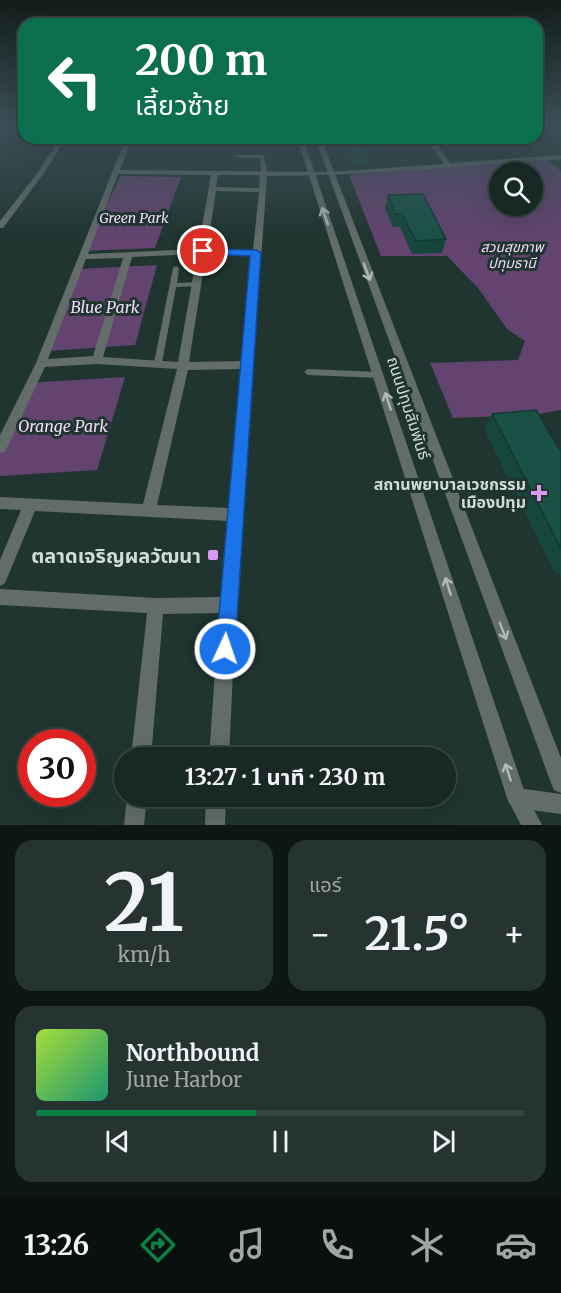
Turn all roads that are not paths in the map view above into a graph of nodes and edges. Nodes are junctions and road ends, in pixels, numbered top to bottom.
1 (48, 162) edge
2 (121, 162) edge
3 (263, 162) edge
4 (307, 162) edge
5 (326, 162) edge
6 (446, 162) edge
7 (493, 162) edge
8 (449, 166) junction
9 (118, 172) junction
10 (215, 172) junction
11 (264, 172) junction
12 (310, 172) junction
13 (330, 174) junction
14 (213, 189) junction
15 (260, 190) junction
16 (0, 226) edge
17 (203, 251) junction
18 (256, 253) junction
19 (128, 256) junction
20 (81, 257) junction
21 (176, 268) dead end
22 (198, 284) junction
23 (173, 285) junction
24 (97, 360) junction
25 (41, 363) junction
26 (158, 363) junction
27 (247, 365) junction
28 (183, 366) junction
29 (308, 372) dead end
30 (379, 375) junction
31 (0, 448) edge
32 (0, 503) edge
33 (31, 504) junction
34 (149, 510) junction
35 (235, 516) junction
36 (0, 578) edge
37 (0, 597) edge
38 (228, 605) junction
39 (156, 606) junction
40 (142, 747) edge
41 (220, 747) edge
42 (561, 783) edge
43 (516, 798) junction
44 (561, 804) edge
45 (136, 807) edge
46 (215, 807) edge
47 (134, 825) edge
48 (214, 825) edge
49 (532, 825) edge

1 - 16 street
2 - 9 street
3 - 11 lane
4 - 12 street, ถนนปทุมสัมพันธ์
5 - 13 street, ถนนปทุมสัมพันธ์
6 - 8 street
7 - 8 street
8 - 13 street
9 - 10 street
9 - 20 street
10 - 11 street
10 - 14 street
11 - 12 street
11 - 15 street
12 - 13 street
30 -> 12 street, ถนนปทุมสัมพันธ์
13 -> 42 street, ถนนปทุมสัมพันธ์
14 - 15 street
14 - 17 street
15 - 18 street
17 - 18 street
17 - 19 street
17 - 22 street
18 - 27 street
19 - 20 street
19 - 24 street
20 - 25 street
21 - 23 lane
22 - 23 lane
22 - 28 street
23 - 26 lane
24 - 25 street
24 - 26 street
25 - 31 street
26 - 28 street
27 - 28 street
27 - 35 street
28 - 34 street
29 - 30 lane
43 -> 30 street, ถนนปทุมสัมพันธ์
32 - 33 street
33 - 34 street
33 - 36 street
34 - 35 street
35 - 38 street
37 - 39 street
38 - 39 street
38 - 41 street
39 - 40 street
43 - 44 street
43 - 49 street, ถนนปทุมสัมพันธ์
45 - 47 street
46 - 48 street

